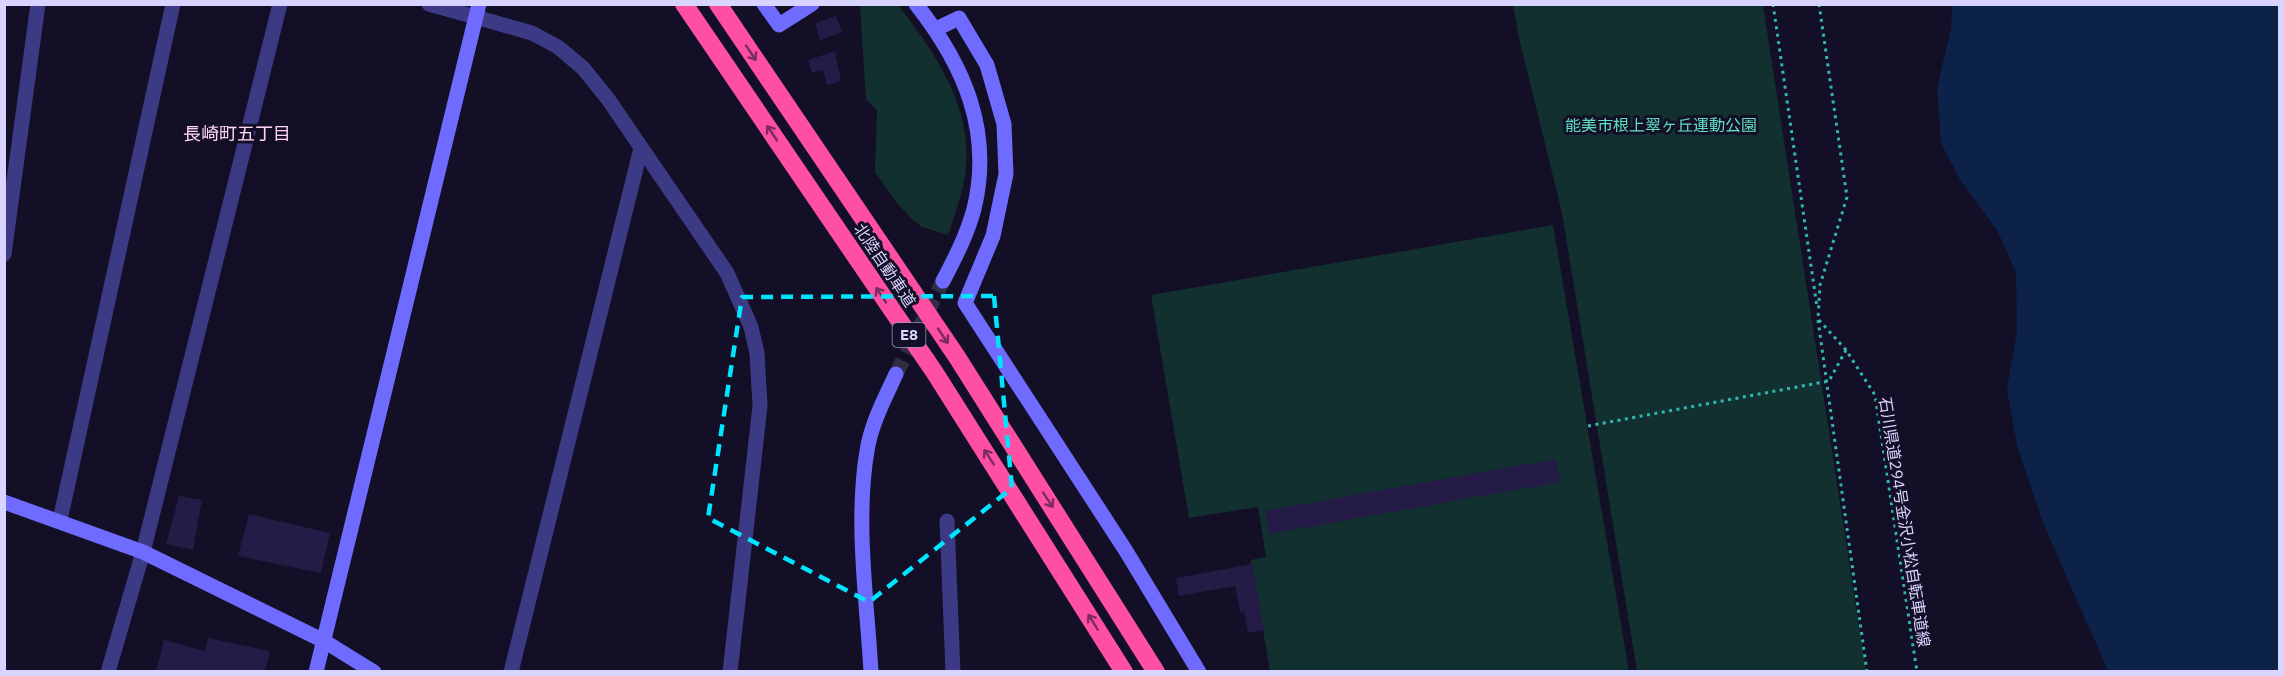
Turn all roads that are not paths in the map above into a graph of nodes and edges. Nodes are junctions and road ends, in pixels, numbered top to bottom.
1 (38, 4) edge
2 (173, 4) edge
3 (280, 4) edge
4 (429, 4) edge
5 (684, 4) edge
6 (718, 4) edge
7 (764, 4) edge
8 (812, 4) edge
9 (916, 4) edge
10 (477, 10) edge
11 (936, 29) junction
12 (641, 148) junction
13 (4, 254) edge
14 (943, 282) tunnel mouth
15 (896, 374) tunnel mouth
16 (4, 502) edge
17 (60, 520) junction
18 (947, 521) dead end
19 (143, 552) junction
20 (324, 641) junction
21 (108, 672) edge
22 (316, 672) edge
23 (374, 672) edge
24 (511, 672) edge
25 (730, 672) edge
26 (871, 672) edge
27 (953, 672) edge
28 (1124, 672) edge
29 (1156, 672) edge
30 (1198, 672) edge

1 - 13 street
2 - 17 street
3 - 19 street
4 - 10 street
28 -> 5 highway, 北陸自動車道 / E8
6 -> 29 highway, 北陸自動車道 / E8
7 - 8 street
9 - 11 street
10 - 12 street
10 - 20 street
11 - 14 street
11 - 30 street
12 - 24 street
12 - 25 street
15 - 26 street
16 - 17 street
17 - 19 street
18 - 27 street
19 - 20 street
19 - 21 street
20 - 22 street
20 - 23 street

